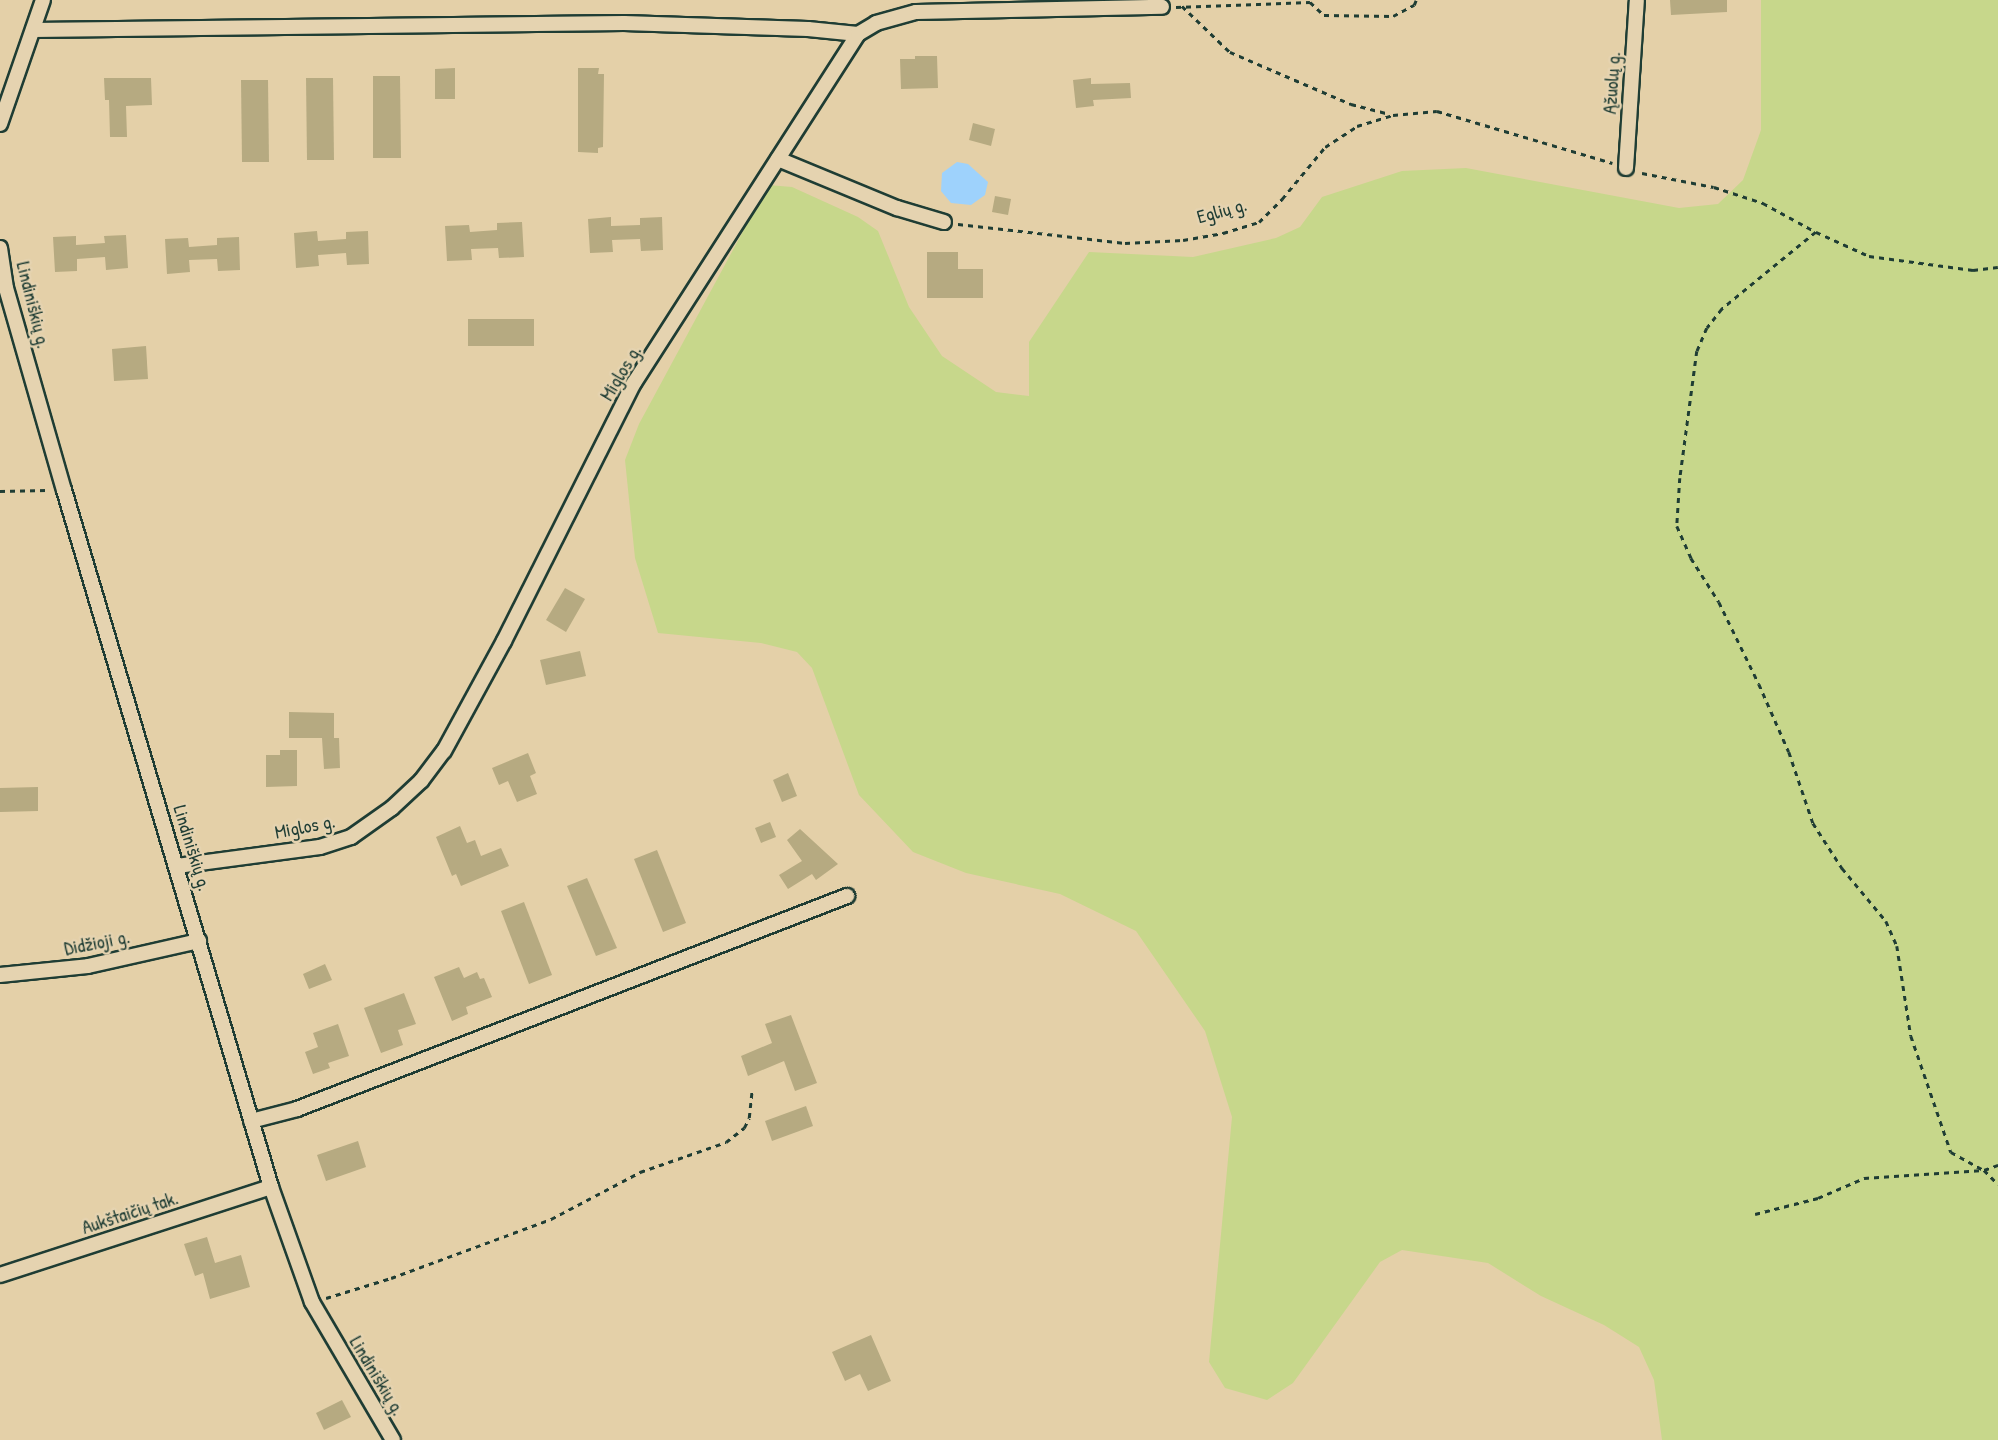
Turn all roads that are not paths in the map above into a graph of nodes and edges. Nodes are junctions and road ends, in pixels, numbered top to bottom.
1 (43, 0) edge
2 (1637, 0) edge
3 (1162, 7) road end
4 (33, 30) junction
5 (858, 34) junction
6 (0, 124) edge
7 (778, 159) junction
8 (1633, 170) road end
9 (944, 222) road end
10 (0, 248) edge
11 (177, 866) junction
12 (847, 896) dead end
13 (199, 941) junction
14 (0, 975) edge
15 (251, 1121) junction
16 (271, 1187) junction
17 (0, 1275) edge
18 (393, 1440) edge

1 - 4 street
2 - 8 street, Ąžuolų g.
3 - 5 street
4 - 5 street
4 - 6 street
5 - 7 street, Miglos g.
7 - 9 street
7 - 11 street, Miglos g.
10 - 11 street, Lindiniškių g.
11 - 13 street, Lindiniškių g.
12 - 15 street
13 - 14 street, Didžioji g.
13 - 15 street, Lindiniškių g.
15 - 16 street, Lindiniškių g.
16 - 17 street, Aukštaičių tak.
16 - 18 street, Lindiniškių g.

